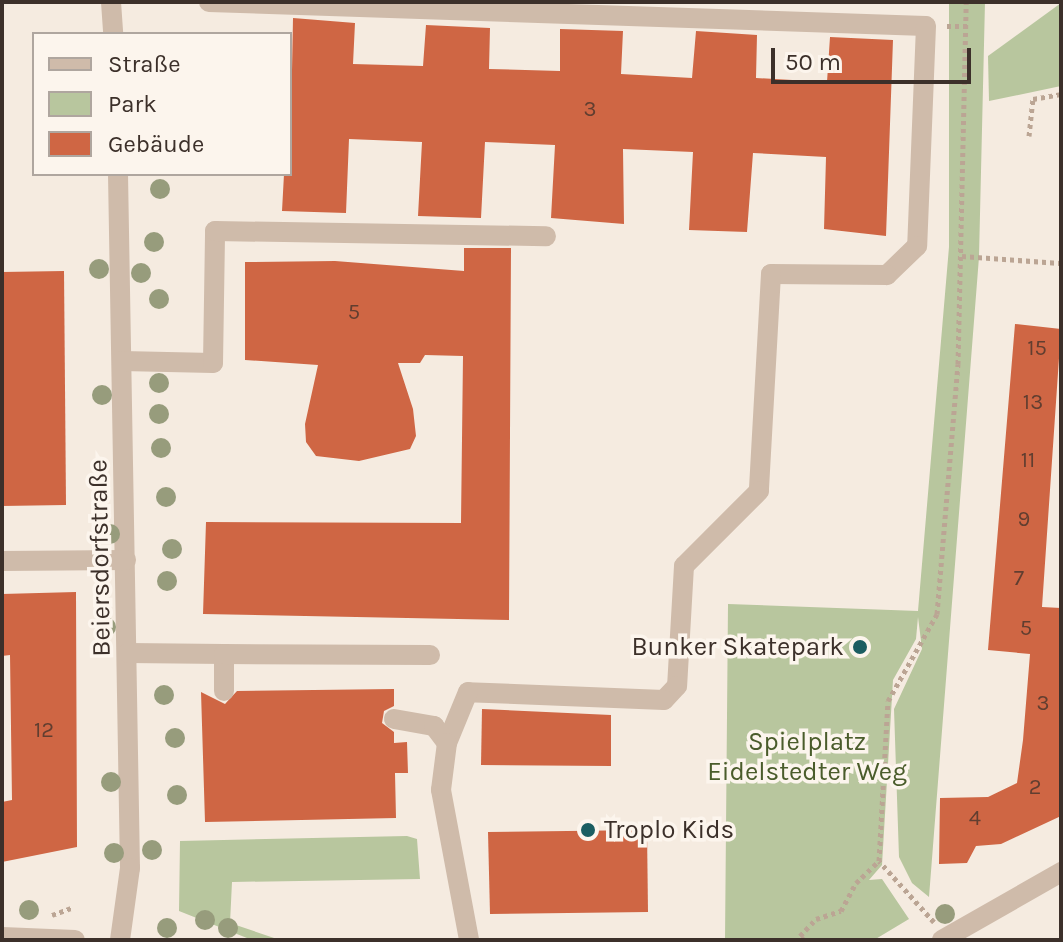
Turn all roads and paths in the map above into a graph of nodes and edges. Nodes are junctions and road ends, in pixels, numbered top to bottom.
1 (111, 2) edge
2 (125, 2) edge
3 (209, 2) edge
4 (966, 2) edge
5 (782, 12) edge
6 (113, 32) edge
7 (1061, 94) edge
8 (1029, 136) dead end
9 (118, 176) edge
10 (546, 236) dead end
11 (962, 256) junction
12 (1060, 263) edge
13 (122, 361) junction
14 (126, 560) junction
15 (2, 561) edge
16 (128, 653) junction
17 (224, 654) junction
18 (430, 655) dead end
19 (224, 691) dead end
20 (394, 719) dead end
21 (447, 743) junction
22 (879, 861) junction
23 (1061, 872) edge
24 (928, 915) dead end
25 (2, 937) edge
26 (75, 940) edge
27 (120, 940) edge
28 (469, 940) edge
29 (804, 940) edge
30 (942, 940) edge

1 - 2 street
1 - 6 street
3 - 5 street
4 - 11 path
5 - 21 street
7 - 8 path
9 - 13 street, Beiersdorfstraße
10 - 13 street
11 - 12 path
11 - 22 path
13 - 14 street, Beiersdorfstraße
14 - 15 street
14 - 16 street, Beiersdorfstraße
16 - 17 street
16 - 27 street, Beiersdorfstraße
17 - 18 street
17 - 19 street
20 - 21 street
21 - 28 street
22 - 24 path
22 - 29 path
23 - 30 street
25 - 26 street

